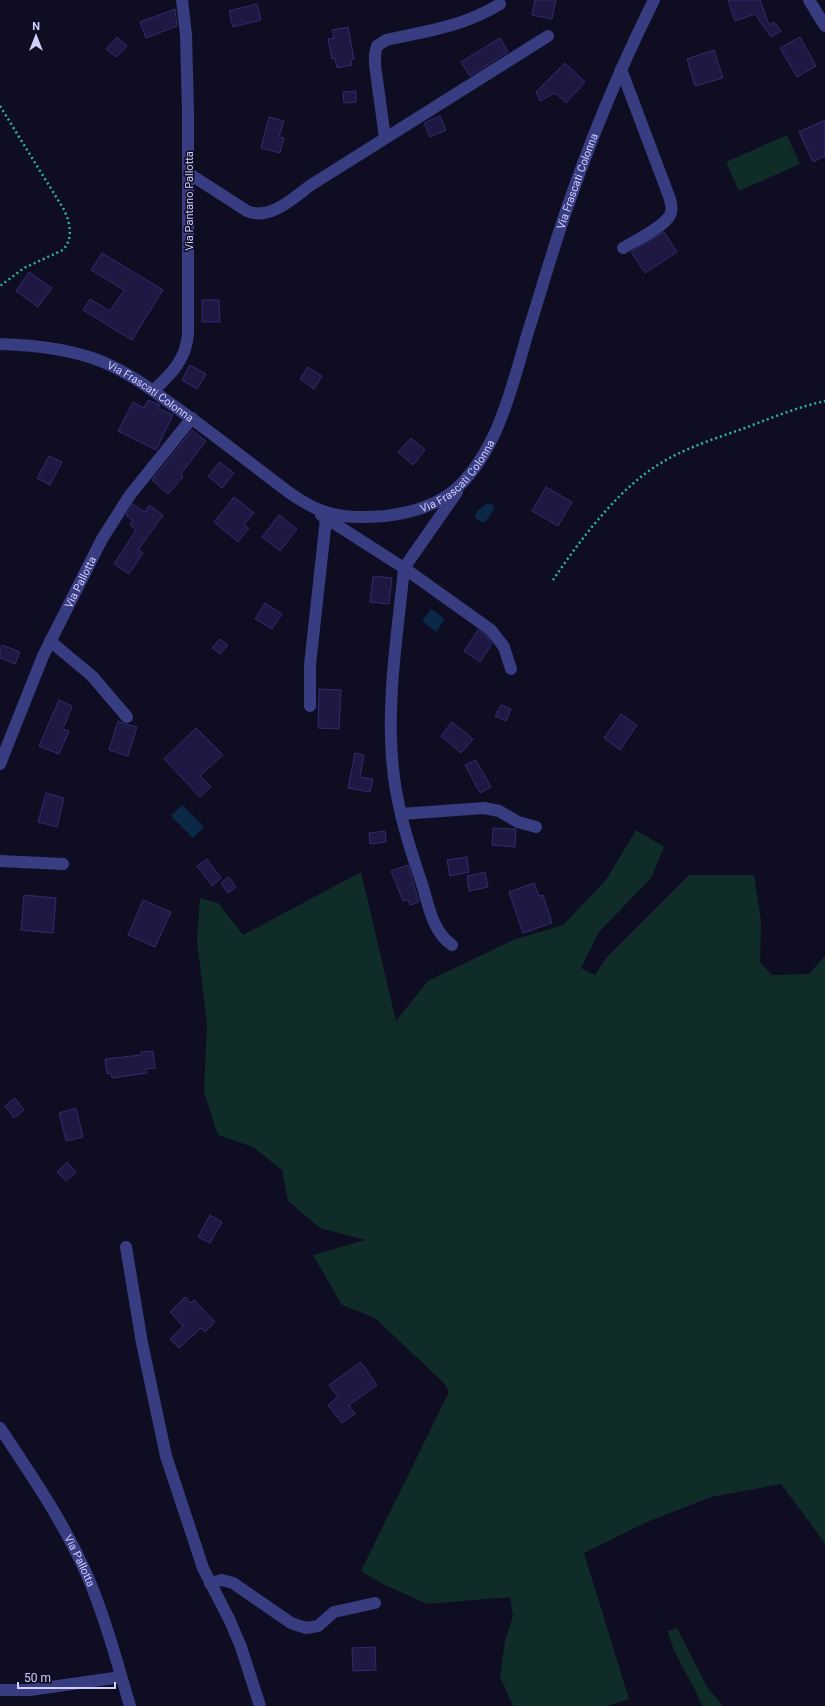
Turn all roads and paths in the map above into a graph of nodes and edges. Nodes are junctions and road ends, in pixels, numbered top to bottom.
1 (182, 0) edge
2 (654, 0) edge
3 (809, 0) edge
4 (500, 4) dead end
5 (825, 26) edge
6 (548, 36) dead end
7 (621, 69) junction
8 (0, 106) edge
9 (385, 138) junction
10 (188, 173) junction
11 (623, 248) dead end
12 (0, 286) edge
13 (0, 344) edge
14 (154, 391) junction
15 (825, 401) edge
16 (192, 418) junction
17 (480, 458) junction
18 (295, 498) junction
19 (326, 519) junction
20 (404, 568) junction
21 (552, 580) dead end
22 (50, 641) junction
23 (511, 669) dead end
24 (310, 706) dead end
25 (127, 717) dead end
26 (0, 764) edge
27 (401, 814) junction
28 (536, 827) dead end
29 (0, 860) edge
30 (63, 864) dead end
31 (452, 945) dead end
32 (126, 1248) dead end
33 (0, 1428) edge
34 (210, 1583) junction
35 (375, 1602) dead end
36 (121, 1677) junction
37 (0, 1690) edge
38 (130, 1706) edge
39 (260, 1706) edge

1 - 10 street, Via Pantano Pallotta
2 - 7 street, Via Frascati Colonna
3 - 5 street
4 - 9 street
6 - 9 street
7 - 11 street
7 - 17 street, Via Frascati Colonna
8 - 12 path
9 - 10 street
10 - 14 street, Via Pantano Pallotta
13 - 14 street, Via Frascati Colonna
14 - 16 street, Via Frascati Colonna
15 - 21 path
16 - 18 street, Via Frascati Colonna
16 - 22 street, Via Pallotta
17 - 18 street, Via Frascati Colonna
17 - 20 street
18 - 19 street
19 - 20 street
19 - 24 street
20 - 23 street
20 - 27 street
22 - 25 street
22 - 26 street, Via Pallotta
27 - 28 street
27 - 31 street
29 - 30 street
32 - 34 street
33 - 36 street, Via Pallotta
34 - 35 street
34 - 39 street
36 - 37 street
36 - 38 street, Via Pallotta

